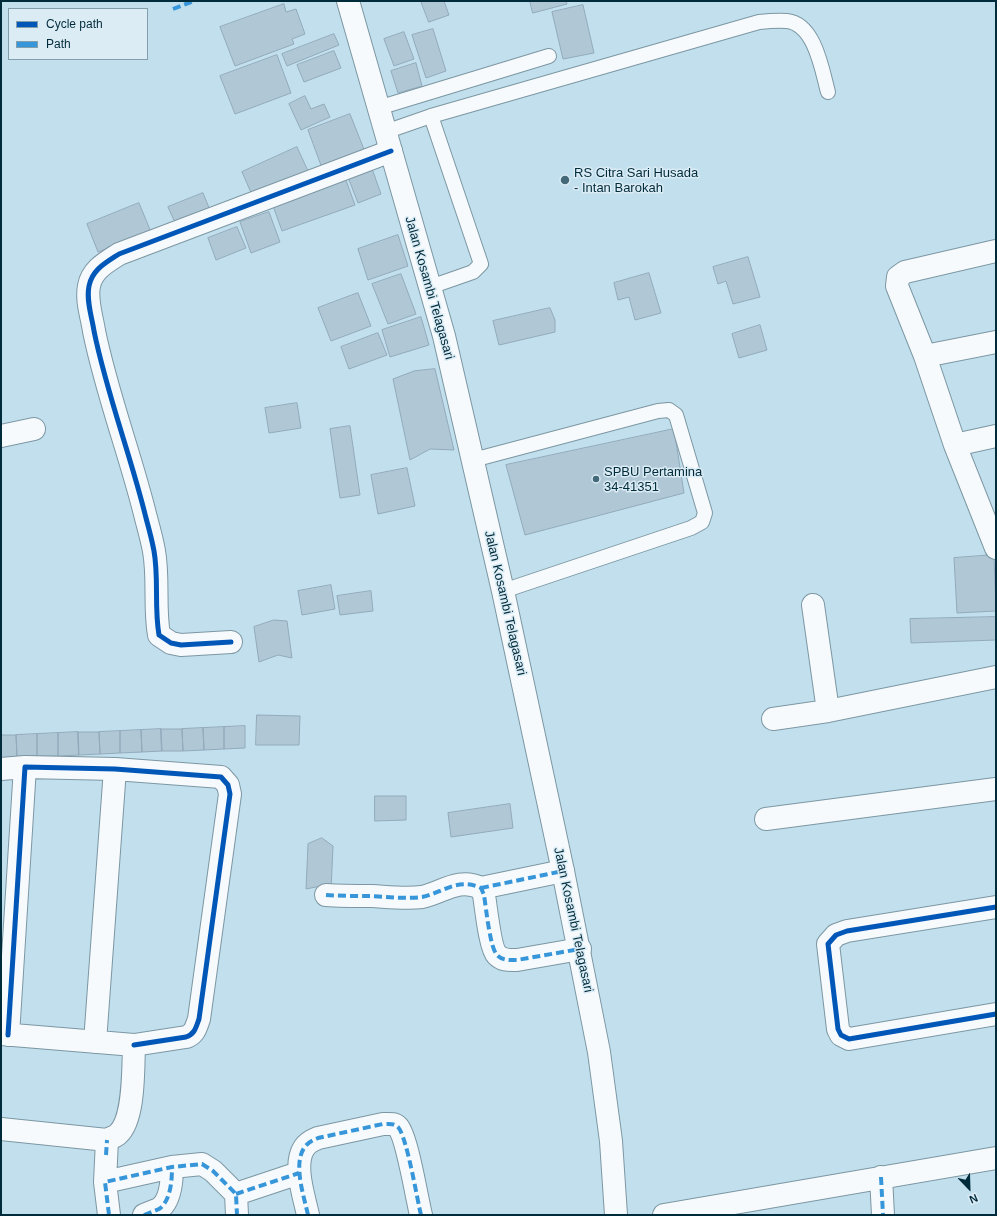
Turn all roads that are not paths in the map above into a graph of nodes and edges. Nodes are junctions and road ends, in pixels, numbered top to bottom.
1 (348, 1) edge
2 (549, 56) dead end
3 (828, 92) dead end
4 (378, 108) junction
5 (431, 116) junction
6 (388, 141) junction
7 (996, 251) edge
8 (430, 287) junction
9 (996, 342) edge
10 (925, 356) junction
11 (34, 429) dead end
12 (1, 436) edge
13 (996, 436) edge
14 (955, 445) junction
15 (473, 460) junction
16 (996, 545) edge
17 (503, 591) junction
18 (813, 605) dead end
19 (231, 642) dead end
20 (996, 677) edge
21 (828, 711) junction
22 (773, 719) dead end
23 (25, 767) junction
24 (1, 769) edge
25 (115, 769) junction
26 (996, 789) edge
27 (766, 819) dead end
28 (563, 870) junction
29 (481, 888) junction
30 (326, 895) dead end
31 (996, 907) edge
32 (580, 949) junction
33 (996, 1014) edge
34 (5, 1034) edge
35 (95, 1042) junction
36 (134, 1045) junction
37 (1, 1129) edge
38 (107, 1140) junction
39 (996, 1158) edge
40 (172, 1167) junction
41 (299, 1174) junction
42 (881, 1177) junction
43 (105, 1182) junction
44 (237, 1205) edge
45 (109, 1215) edge
46 (144, 1215) edge
47 (308, 1215) edge
48 (421, 1215) edge
49 (616, 1215) edge
50 (664, 1215) edge
51 (883, 1215) edge

1 - 4 street, Jalan Kosambi Telagasari
2 - 4 lane
3 - 5 lane
4 - 6 street, Jalan Kosambi Telagasari
5 - 6 lane
5 - 8 lane
6 - 8 street, Jalan Kosambi Telagasari
6 - 19 street
7 - 10 street
8 - 15 street, Jalan Kosambi Telagasari
9 - 10 street
10 - 14 street
11 - 12 street
13 - 14 street
14 - 16 street
15 - 17 street, Jalan Kosambi Telagasari
15 - 17 lane
17 - 28 street, Jalan Kosambi Telagasari
18 - 21 street
20 - 21 street
21 - 22 street
23 - 24 street
23 - 25 street
23 - 34 street
25 - 35 street
25 - 36 street
26 - 27 street
28 - 29 street
28 - 32 street, Jalan Kosambi Telagasari
29 - 30 street
29 - 32 street
31 - 33 street
32 - 49 street, Jalan Kosambi Telagasari
34 - 35 street
35 - 36 street
36 - 38 street
37 - 38 street
38 - 43 street
39 - 42 street
40 - 43 street
40 - 44 street
40 - 46 street
41 - 44 street
41 - 47 street
41 - 48 street
42 - 50 street
42 - 51 street
43 - 45 street

